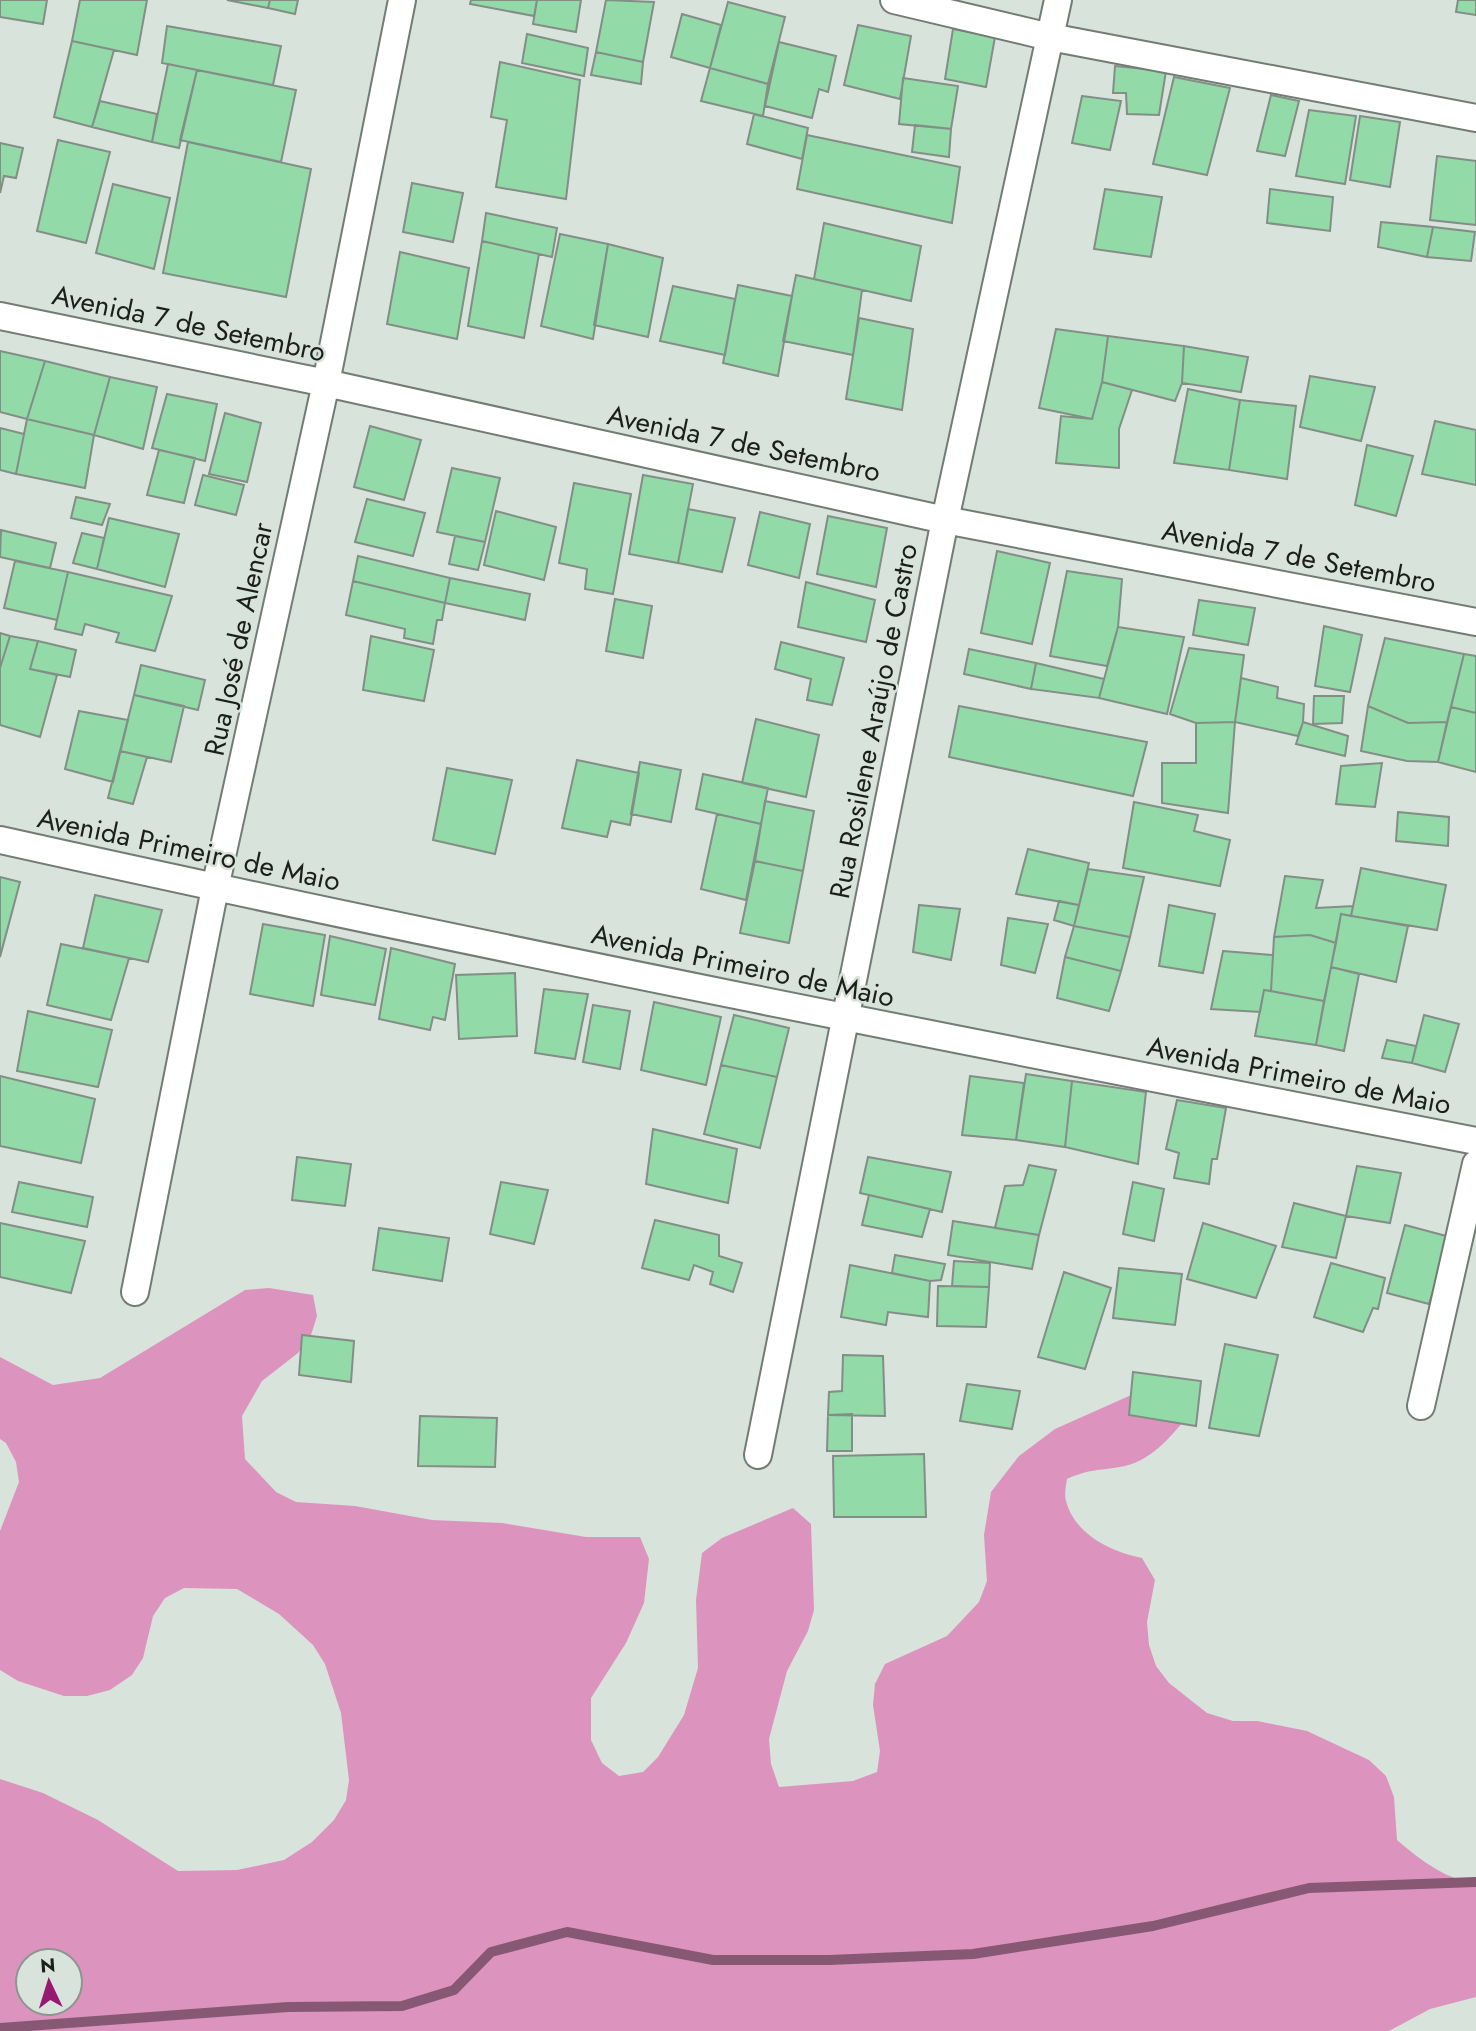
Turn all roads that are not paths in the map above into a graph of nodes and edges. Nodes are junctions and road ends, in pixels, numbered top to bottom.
1 (402, 0) edge
2 (894, 0) edge
3 (1058, 0) edge
4 (1050, 37) junction
5 (1476, 118) edge
6 (0, 316) edge
7 (326, 383) junction
8 (946, 520) junction
9 (1476, 622) edge
10 (0, 840) edge
11 (215, 888) junction
12 (845, 1018) junction
13 (1476, 1141) edge
14 (1476, 1164) edge
15 (135, 1292) dead end
16 (1421, 1406) dead end
17 (758, 1455) dead end

1 - 7 street, Rua José de Alencar
2 - 4 street
3 - 4 street, Rua Rosilene Araújo de Castro
4 - 5 street
4 - 8 street, Rua Rosilene Araújo de Castro
6 - 7 street, Avenida 7 de Setembro
7 - 8 street, Avenida 7 de Setembro
7 - 11 street, Rua José de Alencar
8 - 9 street, Avenida 7 de Setembro
8 - 12 street, Rua Rosilene Araújo de Castro
10 - 11 street, Avenida Primeiro de Maio
11 - 12 street, Avenida Primeiro de Maio
11 - 15 street, Rua José de Alencar
12 - 13 street, Avenida Primeiro de Maio
12 - 17 street, Rua Rosilene Araújo de Castro
14 - 16 street

